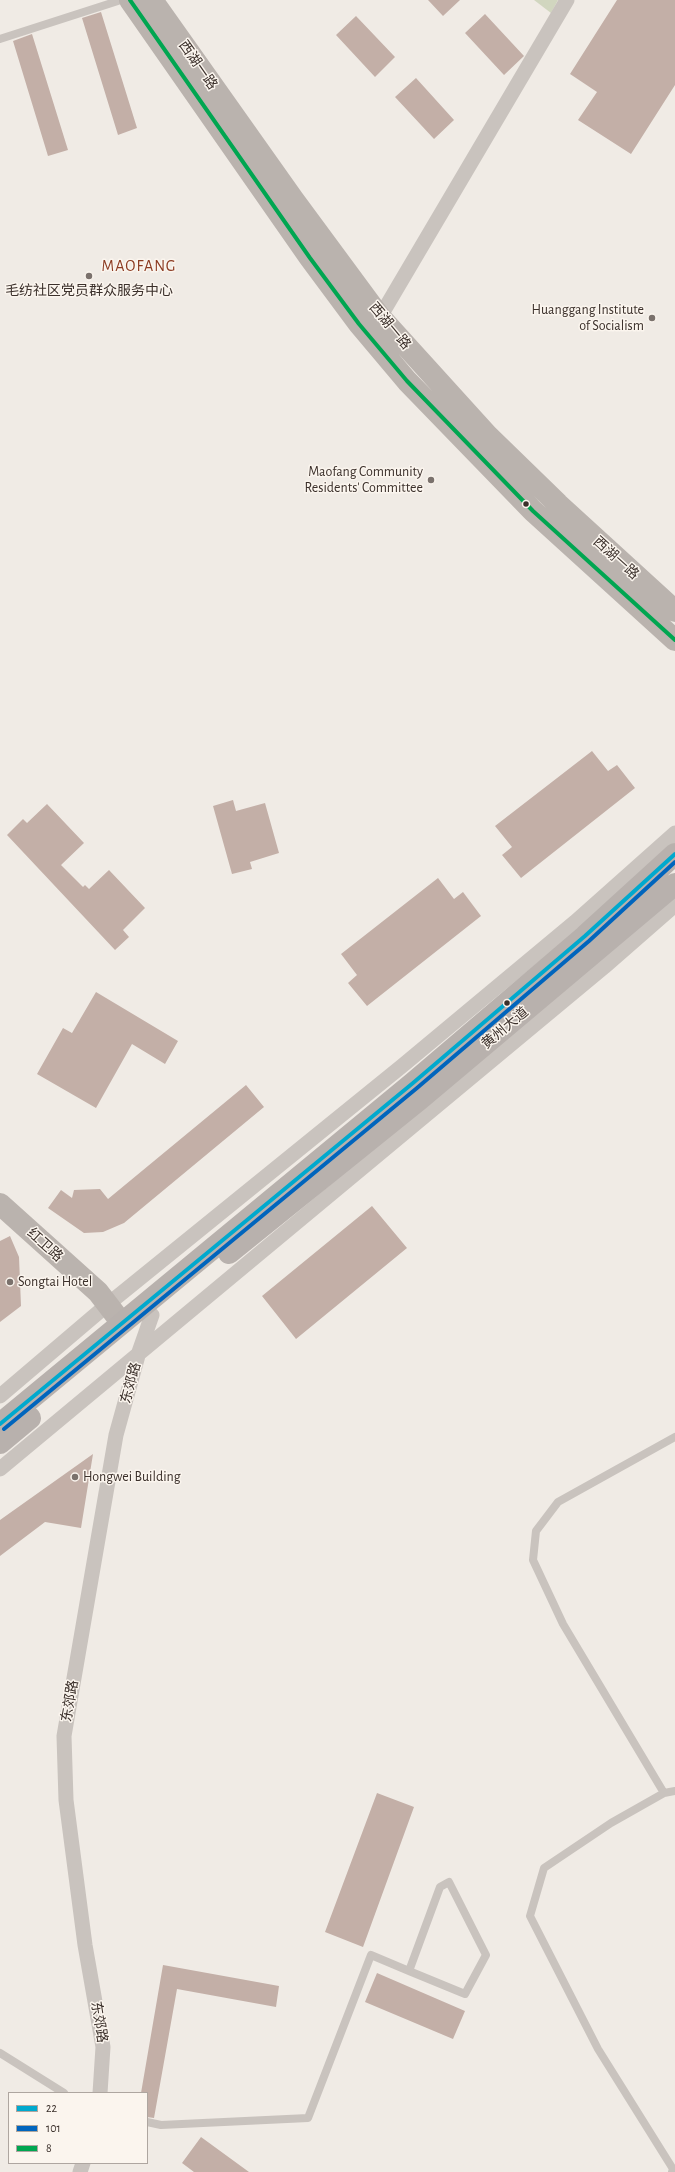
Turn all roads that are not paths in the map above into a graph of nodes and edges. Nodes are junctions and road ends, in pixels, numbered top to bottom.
1 (121, 0) edge
2 (130, 0) edge
3 (152, 0) edge
4 (567, 0) edge
5 (0, 39) edge
6 (380, 317) junction
7 (675, 611) edge
8 (675, 640) edge
9 (675, 833) edge
10 (675, 854) edge
11 (675, 884) edge
12 (675, 905) edge
13 (0, 1204) edge
14 (107, 1305) junction
15 (152, 1315) junction
16 (121, 1322) junction
17 (139, 1352) junction
18 (3, 1388) edge
19 (0, 1424) edge
20 (675, 1437) edge
21 (0, 1443) edge
22 (0, 1469) edge
23 (675, 1791) edge
24 (664, 1793) junction
25 (409, 1971) junction
26 (0, 2053) edge
27 (62, 2092) edge
28 (100, 2092) edge
29 (148, 2122) edge
30 (672, 2172) edge

1 - 5 lane
2 - 8 main road, 西湖一路
3 - 6 main road, 西湖一路
4 - 6 street
6 - 7 main road, 西湖一路
9 - 14 street
10 - 16 main road, 黄州大道
11 - 15 main road, 黄州大道
12 - 17 street
13 - 14 main road, 红卫路
14 - 16 main road, 红卫路
14 - 18 street
15 - 17 street, 东郊路
15 - 21 main road, 黄州大道
16 - 19 main road, 黄州大道
17 - 22 street
17 - 28 street, 东郊路
20 - 24 lane
23 - 24 lane
24 - 30 lane
25 - 25 lane
25 - 29 lane
26 - 27 lane

